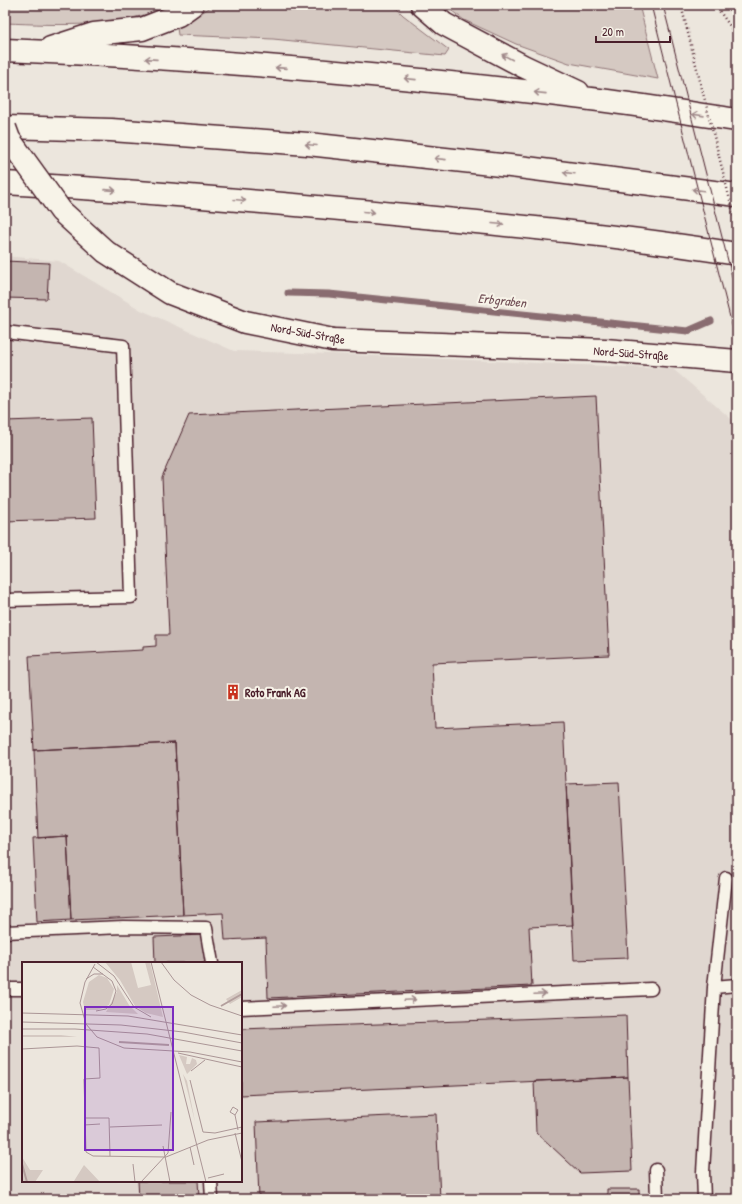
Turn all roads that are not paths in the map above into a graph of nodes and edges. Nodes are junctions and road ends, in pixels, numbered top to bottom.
1 (192, 5) edge
2 (422, 5) edge
3 (5, 50) edge
4 (41, 51) junction
5 (592, 99) junction
6 (737, 120) edge
7 (5, 128) edge
8 (5, 184) edge
9 (737, 195) edge
10 (737, 254) edge
11 (5, 332) edge
12 (714, 359) junction
13 (737, 361) edge
14 (737, 366) edge
15 (5, 600) edge
16 (726, 878) dead end
17 (5, 932) edge
18 (212, 962) edge
19 (737, 985) edge
20 (714, 987) junction
21 (5, 989) edge
22 (22, 989) edge
23 (651, 989) dead end
24 (242, 1008) edge
25 (656, 1170) dead end
26 (211, 1182) edge
27 (212, 1199) edge
28 (657, 1199) edge
29 (704, 1199) edge

1 - 4 main road
5 -> 2 main road
3 - 4 main road
5 -> 4 main road
6 -> 5 main road
9 -> 7 main road
7 - 12 main road, Nord-Süd-Straße, bridge
8 -> 10 main road
11 - 15 lane
12 - 13 main road, Nord-Süd-Straße
12 - 14 lane
16 - 20 lane
17 - 18 lane
19 - 20 lane
20 - 29 lane
21 - 22 lane
24 -> 23 lane
25 - 28 lane
26 - 27 lane

